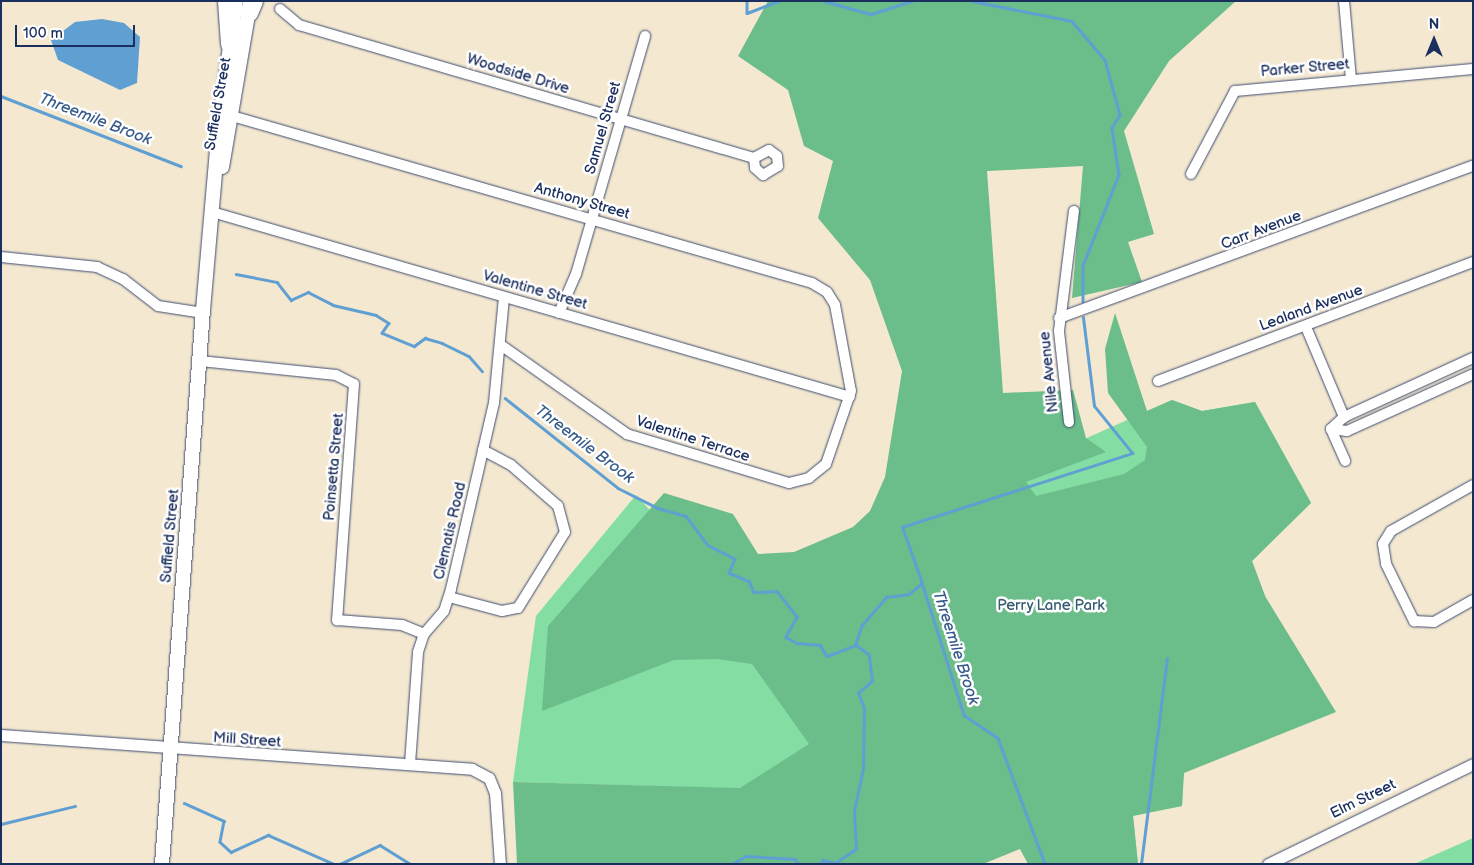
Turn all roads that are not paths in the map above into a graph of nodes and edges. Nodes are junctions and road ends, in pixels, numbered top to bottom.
1 (227, 1) edge
2 (1344, 1) edge
3 (247, 4) edge
4 (280, 9) dead end
5 (645, 36) dead end
6 (230, 44) junction
7 (1473, 69) edge
8 (1351, 79) junction
9 (227, 114) junction
10 (622, 120) junction
11 (754, 158) dead end
12 (1473, 166) edge
13 (1192, 174) dead end
14 (1074, 211) dead end
15 (212, 212) junction
16 (592, 219) junction
17 (1, 257) edge
18 (1473, 262) edge
19 (504, 297) junction
20 (202, 313) junction
21 (559, 313) junction
22 (1059, 318) junction
23 (1306, 327) junction
24 (501, 345) junction
25 (1473, 358) edge
26 (200, 361) junction
27 (1473, 374) edge
28 (1158, 381) dead end
29 (850, 397) junction
30 (1344, 417) junction
31 (1070, 422) dead end
32 (1331, 429) junction
33 (483, 450) junction
34 (1345, 461) dead end
35 (1473, 485) edge
36 (449, 597) junction
37 (1473, 600) edge
38 (424, 634) junction
39 (1, 735) edge
40 (169, 749) junction
41 (410, 764) junction
42 (1473, 764) edge
43 (162, 864) edge
44 (500, 864) edge
45 (1268, 864) edge

1 - 6 highway
2 - 8 street
3 - 6 main road, Suffield Street
3 - 9 main road, Suffield Street
4 - 10 street, Woodside Drive
5 - 10 street, Samuel Street
6 - 9 main road, Suffield Street
7 - 8 street, Parker Street
8 - 13 street, Parker Street
9 - 15 main road, Suffield Street
9 - 16 street, Anthony Street
10 - 11 street, Woodside Drive
10 - 16 street, Samuel Street
12 - 22 street, Carr Avenue
14 - 22 street, Nile Avenue
15 - 19 street, Valentine Street
15 - 20 main road, Suffield Street
16 - 21 street, Samuel Street
16 - 29 street, Anthony Street
17 - 20 street
18 - 23 street, Lealand Avenue
19 - 21 street, Valentine Street
19 - 24 street, Clematis Road
20 - 26 main road, Suffield Street
21 - 29 street, Valentine Street
22 - 31 street, Nile Avenue
23 - 28 street, Lealand Avenue
23 - 30 street
24 - 29 street, Valentine Terrace
24 - 33 street, Clematis Road
25 - 30 street
26 - 38 street, Poinsetta Street
26 - 40 main road, Suffield Street
27 - 32 street
30 - 32 street
32 - 34 street
33 - 36 street, Clematis Road
33 - 36 street
35 - 37 street
36 - 38 street, Clematis Road
38 - 41 street, Clematis Road
39 - 40 street, Mill Street
40 - 41 street, Mill Street
40 - 43 main road, Suffield Street
41 - 44 street, Mill Street
42 - 45 street, Elm Street

